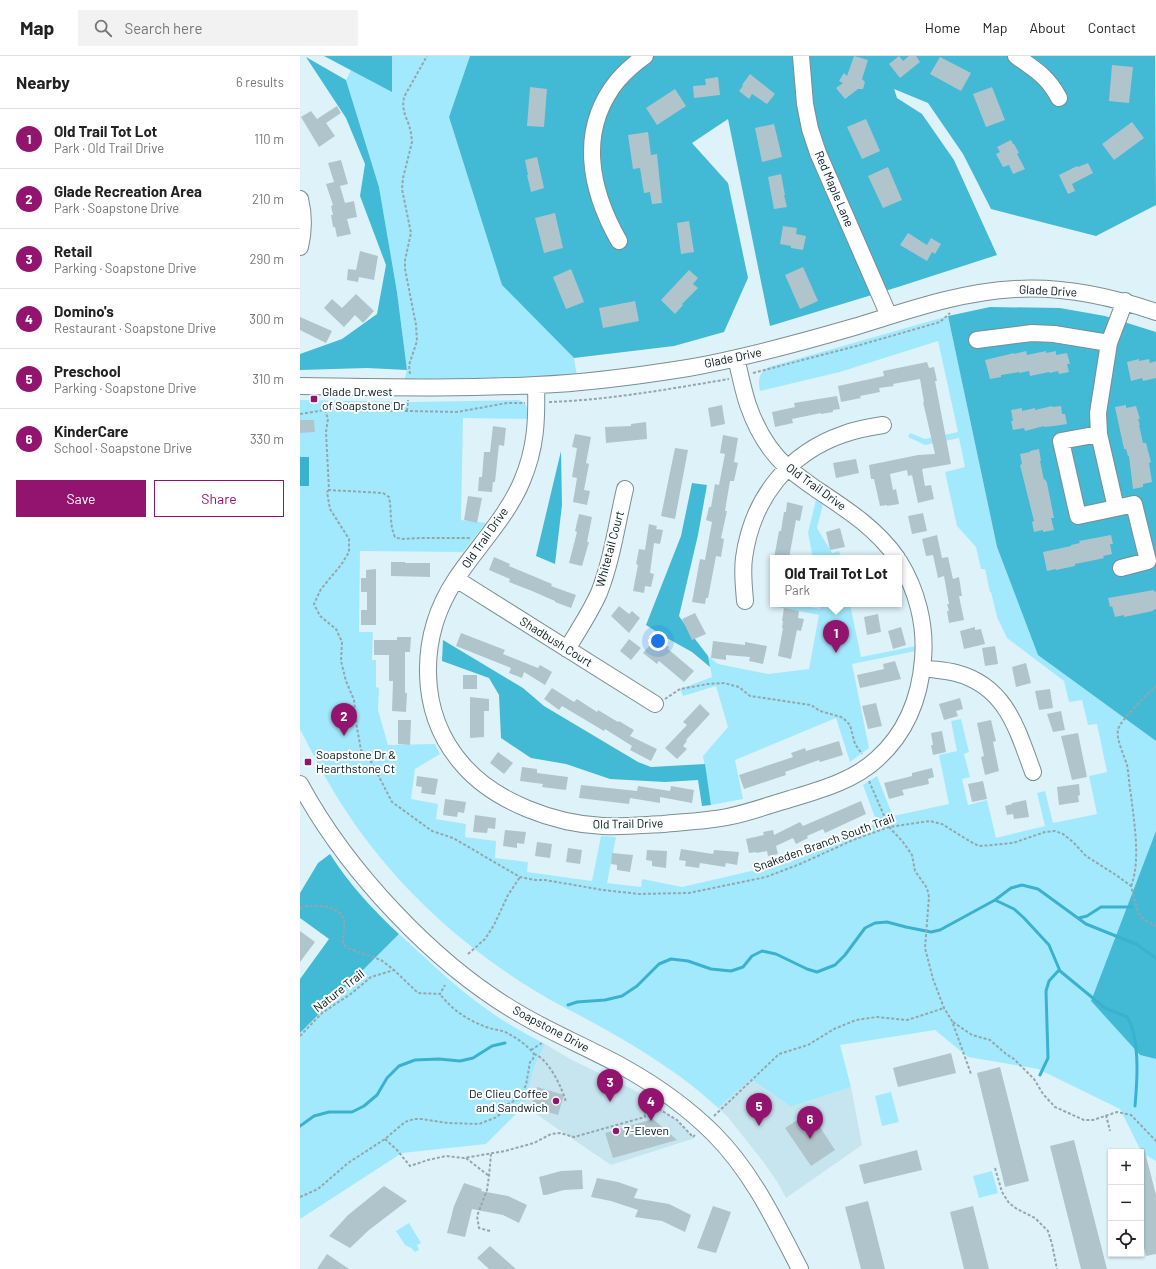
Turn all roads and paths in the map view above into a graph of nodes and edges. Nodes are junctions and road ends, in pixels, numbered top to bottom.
1 (427, 56) edge
2 (645, 56) edge
3 (801, 56) edge
4 (1016, 56) edge
5 (1059, 98) dead end
6 (300, 199) edge
7 (619, 242) dead end
8 (300, 247) edge
9 (1125, 301) junction
10 (957, 311) dead end
11 (1156, 312) edge
12 (889, 316) junction
13 (977, 340) dead end
14 (1109, 343) junction
15 (736, 358) junction
16 (741, 377) junction
17 (536, 385) junction
18 (300, 386) edge
19 (409, 387) junction
20 (407, 411) dead end
21 (300, 414) edge
22 (883, 425) dead end
23 (1099, 434) junction
24 (787, 467) junction
25 (625, 489) dead end
26 (330, 490) junction
27 (1116, 508) junction
28 (481, 544) junction
29 (895, 555) edge
30 (902, 566) edge
31 (1121, 568) dead end
32 (456, 579) junction
33 (745, 601) dead end
34 (567, 649) junction
35 (922, 668) junction
36 (1156, 686) edge
37 (655, 704) joint
38 (863, 761) junction
39 (1033, 772) dead end
40 (302, 794) edge
41 (889, 827) junction
42 (520, 877) junction
43 (1130, 886) junction
44 (300, 908) edge
45 (1156, 926) edge
46 (468, 954) dead end
47 (394, 970) junction
48 (445, 985) dead end
49 (440, 994) junction
50 (944, 1008) junction
51 (952, 1022) junction
52 (300, 1036) edge
53 (542, 1043) dead end
54 (531, 1050) junction
55 (534, 1054) junction
56 (971, 1074) dead end
57 (566, 1102) dead end
58 (1106, 1115) junction
59 (699, 1131) junction
60 (1110, 1131) dead end
61 (385, 1139) junction
62 (1156, 1141) edge
63 (491, 1154) junction
64 (465, 1158) junction
65 (995, 1168) dead end
66 (489, 1176) junction
67 (300, 1197) edge
68 (490, 1231) dead end
69 (800, 1269) edge
70 (1057, 1269) edge

1 - 19 path
2 - 7 street
3 - 12 street, Red Maple Lane
4 - 5 street
6 - 8 street
9 - 11 street, Glade Drive
9 - 12 street, Glade Drive
9 - 14 street
10 - 16 path
12 - 15 street, Glade Drive
13 - 14 street
14 - 23 street
15 - 16 street, Old Trail Drive
15 - 17 street, Glade Drive
16 - 24 street, Old Trail Drive
17 - 19 street, Glade Drive
17 - 28 street, Old Trail Drive
18 - 19 street, Glade Drive
19 - 20 path
21 - 26 path
22 - 24 street
23 - 27 street
23 - 27 street
24 - 29 street, Old Trail Drive
24 - 33 street
25 - 34 street, Whitetail Court
26 - 28 path
26 - 42 path
27 - 31 street
28 - 32 street, Old Trail Drive
30 - 35 street, Old Trail Drive
32 - 34 street, Shadbush Court
32 - 38 street, Old Trail Drive
34 - 37 street, Shadbush Court
35 - 38 street, Old Trail Drive
35 - 39 street
36 - 43 path
37 - 38 path
38 - 41 path
40 - 59 street, Soapstone Drive
41 - 42 path, Snakeden Branch South Trail
41 - 43 path, Snakeden Branch South Trail
41 - 50 path
42 - 46 path
43 - 45 path
44 - 47 path
47 - 49 path
47 - 52 path, Nature Trail
48 - 49 path
49 - 54 path
50 - 51 path
50 - 59 path
51 - 56 path
51 - 58 path
53 - 54 path
54 - 55 path
55 - 57 path
55 - 61 path
58 - 60 path
58 - 62 path
59 - 63 path
59 - 69 street, Soapstone Drive
61 - 64 path
61 - 67 path
63 - 64 path
63 - 66 path
64 - 66 path
65 - 70 path
66 - 68 path

